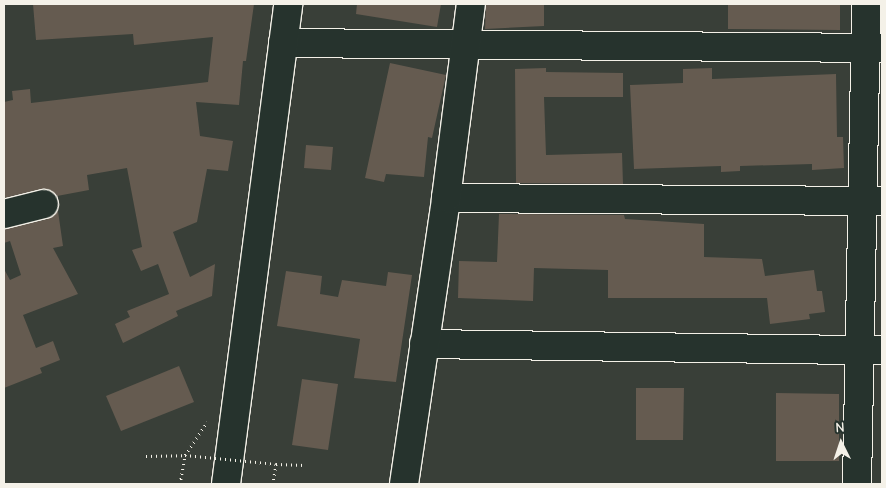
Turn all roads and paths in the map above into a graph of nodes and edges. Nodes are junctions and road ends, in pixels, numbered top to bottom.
1 (288, 4) edge
2 (471, 4) edge
3 (866, 4) edge
4 (283, 43) junction
5 (466, 45) junction
6 (873, 48) edge
7 (446, 198) junction
8 (871, 200) edge
9 (44, 204) dead end
10 (4, 214) edge
11 (424, 344) junction
12 (870, 350) edge
13 (207, 422) dead end
14 (185, 455) junction
15 (146, 456) dead end
16 (276, 464) junction
17 (305, 465) dead end
18 (180, 484) edge
19 (226, 484) edge
20 (273, 484) edge
21 (404, 484) edge
22 (857, 484) edge

1 - 4 street
2 - 5 street
3 - 6 street
4 - 5 street
4 - 19 street
5 - 6 street
5 - 7 street
6 - 8 street
7 - 8 street
7 - 11 street
8 - 12 street
9 - 10 street
11 - 12 street
11 - 21 street
12 - 22 street
13 - 14 path
14 - 15 path
14 - 16 path, bridge
14 - 18 path, bridge
16 - 17 path
16 - 20 path, bridge

